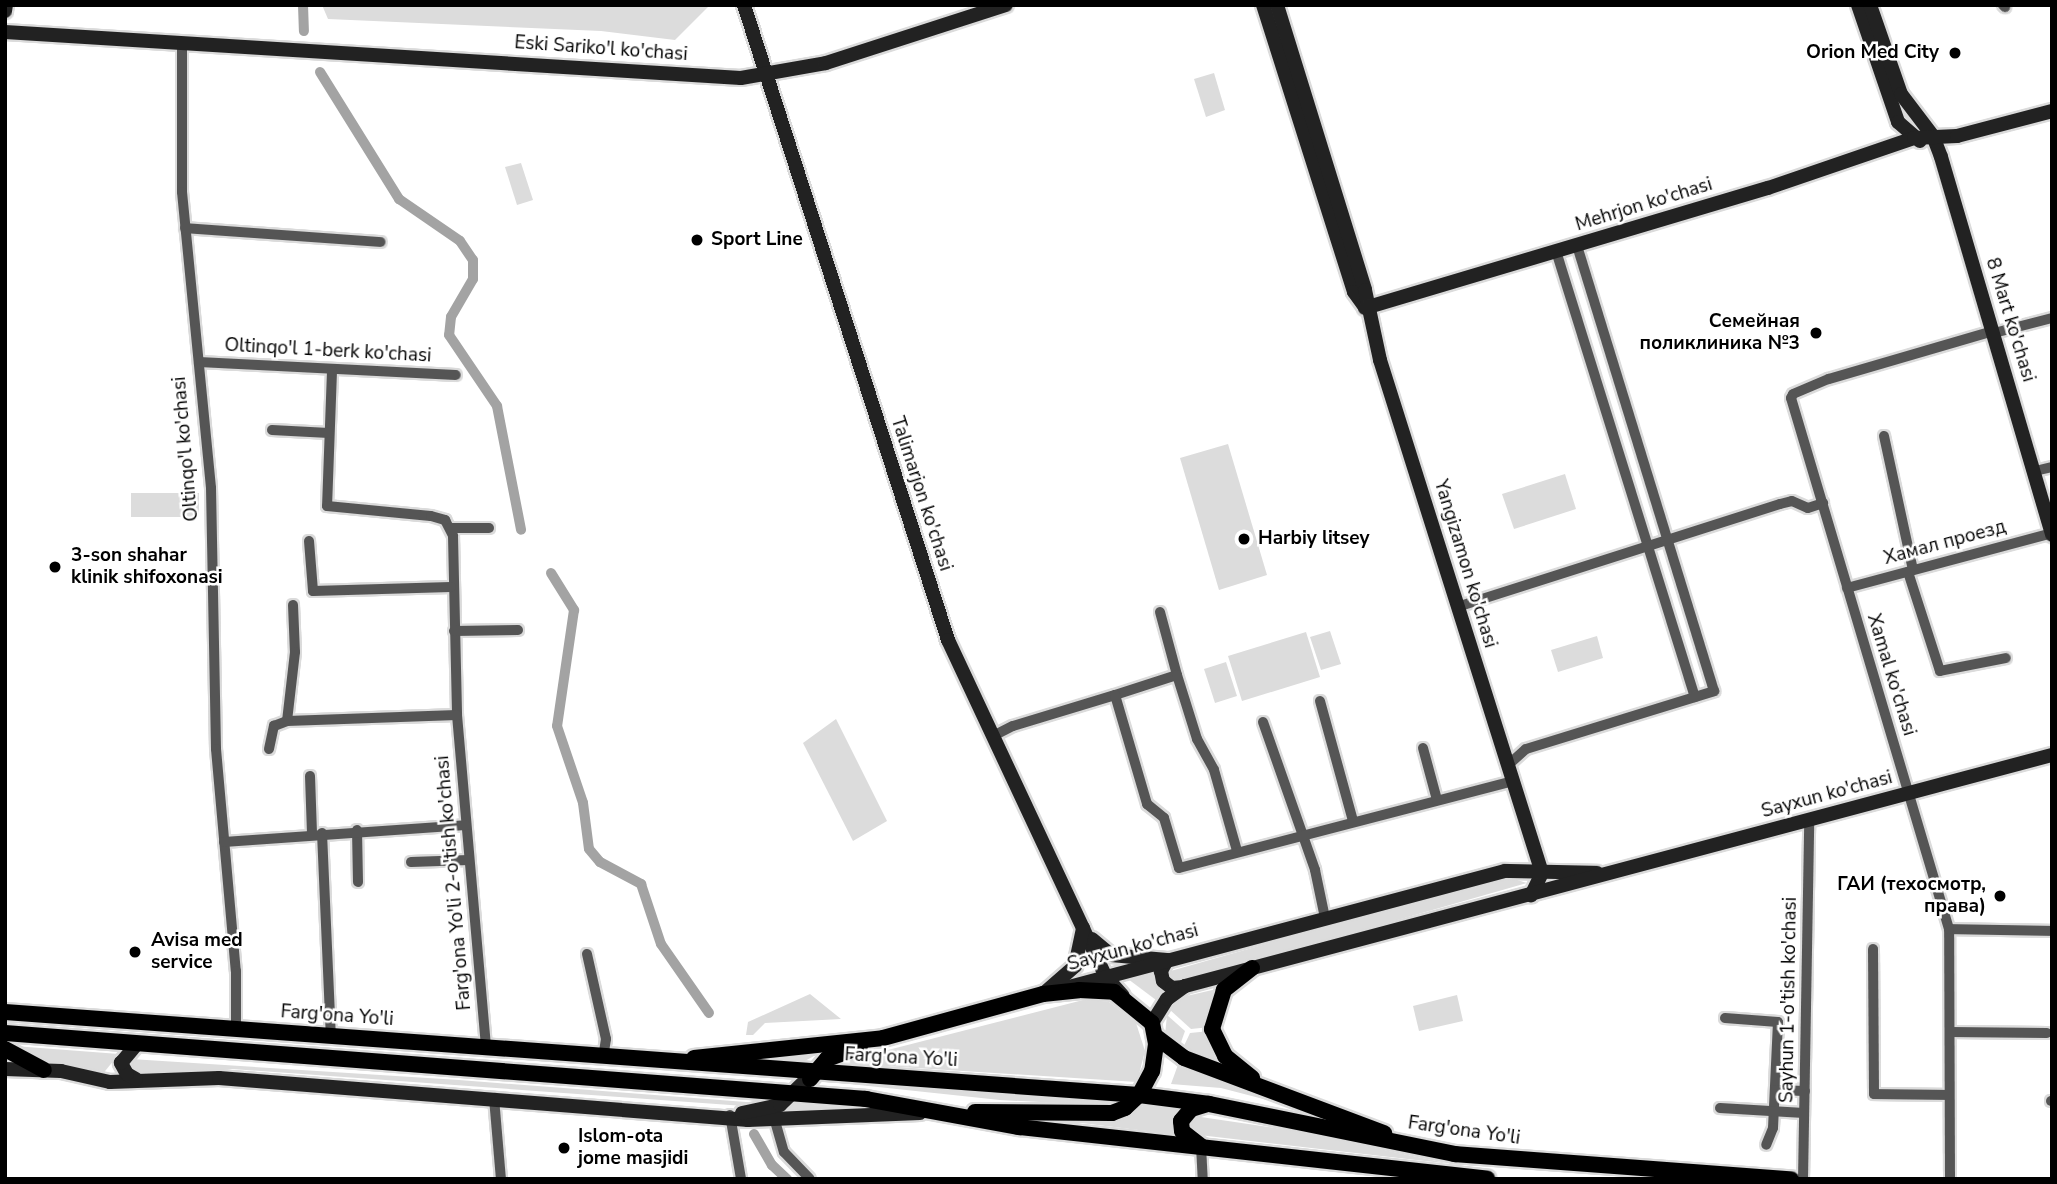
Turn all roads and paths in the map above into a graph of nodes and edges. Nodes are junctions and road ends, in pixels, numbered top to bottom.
1 (6, 5) edge
2 (744, 5) edge
3 (1006, 5) edge
4 (1263, 5) edge
5 (1277, 5) edge
6 (1858, 5) edge
7 (1870, 5) edge
8 (5, 11) edge
9 (5, 32) edge
10 (183, 42) junction
11 (768, 76) junction
12 (2052, 104) edge
13 (2052, 111) edge
14 (1898, 122) junction
15 (1933, 136) junction
16 (1957, 136) junction
17 (1914, 138) junction
18 (1889, 146) junction
19 (1941, 157) junction
20 (185, 228) junction
21 (380, 242) dead end
22 (1577, 246) junction
23 (1556, 251) junction
24 (1365, 308) junction
25 (2052, 318) edge
26 (1994, 332) junction
27 (199, 362) junction
28 (332, 371) junction
29 (456, 375) dead end
30 (272, 430) dead end
31 (329, 433) junction
32 (1884, 436) dead end
33 (2052, 467) edge
34 (2035, 471) junction
35 (1823, 503) junction
36 (450, 528) junction
37 (489, 528) dead end
38 (2052, 533) edge
39 (1667, 540) junction
40 (309, 541) dead end
41 (1648, 546) junction
42 (1910, 571) junction
43 (452, 587) junction
44 (1847, 588) junction
45 (293, 605) dead end
46 (1457, 607) junction
47 (1160, 612) dead end
48 (518, 630) dead end
49 (454, 631) junction
50 (2006, 658) dead end
51 (1177, 675) junction
52 (1115, 695) junction
53 (1695, 697) junction
54 (1320, 701) dead end
55 (457, 715) junction
56 (287, 721) junction
57 (1263, 723) dead end
58 (993, 736) junction
59 (1423, 748) dead end
60 (269, 749) dead end
61 (2052, 755) edge
62 (1507, 766) junction
63 (310, 776) dead end
64 (1512, 781) junction
65 (1910, 795) junction
66 (1437, 800) junction
67 (1353, 821) junction
68 (1809, 822) junction
69 (465, 825) junction
70 (357, 830) junction
71 (1529, 831) junction
72 (317, 833) junction
73 (1300, 836) junction
74 (223, 842) junction
75 (1237, 851) junction
76 (468, 860) junction
77 (411, 862) dead end
78 (1505, 872) junction
79 (1542, 873) junction
80 (1612, 874) junction
81 (358, 882) dead end
82 (1531, 896) junction
83 (1325, 918) junction
84 (1083, 927) junction
85 (1949, 929) junction
86 (2052, 931) edge
87 (1873, 949) dead end
88 (587, 954) dead end
89 (1167, 960) junction
90 (1252, 968) junction
91 (1106, 977) junction
92 (1185, 986) junction
93 (1043, 994) junction
94 (1123, 996) junction
95 (5, 1012) edge
96 (1725, 1018) dead end
97 (236, 1030) junction
98 (1154, 1030) junction
99 (1950, 1032) junction
100 (5, 1033) edge
101 (2047, 1033) dead end
102 (331, 1037) junction
103 (883, 1038) junction
104 (137, 1044) junction
105 (5, 1049) edge
106 (486, 1049) junction
107 (603, 1058) junction
108 (662, 1062) junction
109 (121, 1067) junction
110 (5, 1069) edge
111 (44, 1070) junction
112 (812, 1074) junction
113 (136, 1079) junction
114 (110, 1082) junction
115 (1262, 1086) junction
116 (1776, 1090) junction
117 (1805, 1091) junction
118 (794, 1094) junction
119 (1139, 1095) junction
120 (1950, 1095) junction
121 (827, 1097) junction
122 (494, 1098) junction
123 (1209, 1104) junction
124 (1720, 1108) dead end
125 (1774, 1111) junction
126 (944, 1113) junction
127 (1804, 1113) junction
128 (730, 1115) junction
129 (775, 1121) junction
130 (1766, 1145) dead end
131 (1201, 1146) junction
132 (1426, 1149) junction
133 (501, 1179) edge
134 (741, 1179) edge
135 (810, 1179) edge
136 (1203, 1179) edge
137 (1487, 1179) edge
138 (1791, 1179) edge
139 (1803, 1179) edge
140 (1950, 1179) edge

1 - 8 main road
2 - 11 main road, Talimarjon ko'chasi
3 - 11 main road, Eski Sariko'l ko'chasi
4 - 24 main road, Yangizamon ko'chasi
5 - 24 main road, Yangizamon ko'chasi
6 - 14 main road
7 - 15 main road, 8 Mart ko'chasi
9 - 10 main road
10 - 11 main road, Eski Sariko'l ko'chasi
10 - 20 street, Oltinqo'l ko'chasi
11 - 58 main road, Talimarjon ko'chasi
12 - 15 main road, Mehrjon ko'chasi
13 - 16 main road, Mehrjon ko'chasi
14 - 17 main road
14 - 18 main road
15 - 16 main road, Mehrjon ko'chasi
15 - 17 main road, Mehrjon ko'chasi
15 - 19 main road, 8 Mart ko'chasi
16 - 19 main road
17 - 18 main road, Mehrjon ko'chasi
17 - 19 main road
18 - 22 main road, Mehrjon ko'chasi
19 - 26 main road, 8 Mart ko'chasi
20 - 21 street
20 - 27 street, Oltinqo'l ko'chasi
22 - 23 main road, Mehrjon ko'chasi
22 - 39 street
23 - 24 main road, Mehrjon ko'chasi
23 - 41 street
24 - 46 main road, Yangizamon ko'chasi
25 - 26 street
26 - 34 main road, 8 Mart ko'chasi
26 - 35 street, Xamal ko'chasi
27 - 28 street, Oltinqo'l 1-berk ko'chasi
27 - 74 street, Oltinqo'l ko'chasi
28 - 29 street, Oltinqo'l 1-berk ko'chasi
28 - 31 street
30 - 31 street
31 - 36 street
32 - 42 street
33 - 34 street
34 - 38 main road, 8 Mart ko'chasi
35 - 39 street
35 - 44 street, Xamal ko'chasi
36 - 37 street
36 - 43 street, Farg'ona Yo'li 2-o'tish ko'chasi
38 - 42 street, Хамал проезд
39 - 41 street
39 - 53 street
40 - 43 street
41 - 46 street
41 - 53 street
42 - 44 street, Хамал проезд
42 - 50 street
43 - 49 street, Farg'ona Yo'li 2-o'tish ko'chasi
44 - 65 street, Xamal ko'chasi
45 - 56 street
46 - 62 main road, Yangizamon ko'chasi
47 - 51 street
48 - 49 street
49 - 55 street, Farg'ona Yo'li 2-o'tish ko'chasi
51 - 52 street
51 - 75 street
52 - 58 street
52 - 75 street
53 - 62 street
54 - 67 street
55 - 56 street
55 - 69 street, Farg'ona Yo'li 2-o'tish ko'chasi
56 - 60 street
57 - 73 street
58 - 84 main road, Talimarjon ko'chasi
59 - 66 street
61 - 65 main road, Sayxun ko'chasi
62 - 64 main road, Yangizamon ko'chasi
63 - 72 street
64 - 66 street
64 - 71 main road, Yangizamon ko'chasi
65 - 68 main road, Sayxun ko'chasi
65 - 85 street, Xamal ko'chasi
66 - 67 street
67 - 73 street
68 - 80 main road, Sayxun ko'chasi
68 - 117 street, Sayhun 1-o'tish ko'chasi
69 - 70 street
69 - 76 street, Farg'ona Yo'li 2-o'tish ko'chasi
70 - 72 street
70 - 81 street
71 - 78 main road
71 - 79 main road, Yangizamon ko'chasi
72 - 74 street
72 - 102 street
73 - 75 street
73 - 83 street
74 - 97 street, Oltinqo'l ko'chasi
76 - 77 street
76 - 106 street, Farg'ona Yo'li 2-o'tish ko'chasi
78 - 79 main road, Sayxun ko'chasi
78 - 83 main road, Sayxun ko'chasi
79 - 80 main road, Sayxun ko'chasi
79 - 82 main road
80 - 82 main road, Sayxun ko'chasi
82 - 90 main road, Sayxun ko'chasi
83 - 89 main road, Sayxun ko'chasi
84 - 89 main road
84 - 91 main road, Talimarjon ko'chasi
84 - 93 main road
85 - 86 street
85 - 99 street, Xamal ko'chasi
87 - 120 street
88 - 107 street
89 - 91 main road, Sayxun ko'chasi
89 - 92 main road
90 - 92 main road, Sayxun ko'chasi
90 - 115 main road
91 - 93 main road, Sayxun ko'chasi
91 - 94 main road, Talimarjon ko'chasi
92 - 98 main road, Sayxun ko'chasi
93 - 94 main road
93 - 103 main road, Sayxun ko'chasi
94 - 98 main road
95 - 97 main road, Farg'ona Yo'li
96 - 116 street
97 - 102 main road, Farg'ona Yo'li
98 - 115 main road
98 - 119 main road
99 - 101 street
99 - 120 street, Xamal ko'chasi
100 - 104 main road
102 - 106 main road, Farg'ona Yo'li
103 - 108 main road, Sayxun ko'chasi
103 - 112 main road
104 - 109 main road
104 - 118 main road
105 - 111 main road
106 - 107 main road, Farg'ona Yo'li
107 - 108 main road, Farg'ona Yo'li
108 - 112 main road, Farg'ona Yo'li
109 - 113 main road
109 - 114 main road
110 - 111 main road
111 - 114 main road
112 - 118 main road
112 - 119 main road, Farg'ona Yo'li
112 - 121 main road
113 - 114 main road
113 - 122 main road
115 - 132 main road
116 - 117 street
116 - 125 street
117 - 127 street, Sayhun 1-o'tish ko'chasi
118 - 121 main road
118 - 128 main road
119 - 123 main road, Farg'ona Yo'li
119 - 126 main road
120 - 140 street, Xamal ko'chasi
121 - 126 main road
122 - 128 main road
122 - 133 street
123 - 131 main road
123 - 132 main road, Farg'ona Yo'li
124 - 125 street
125 - 127 street
125 - 130 street
126 - 129 main road
126 - 131 main road
127 - 139 street, Sayhun 1-o'tish ko'chasi
128 - 129 main road
128 - 134 street
129 - 135 street
131 - 136 street
131 - 137 main road
132 - 138 main road, Farg'ona Yo'li

